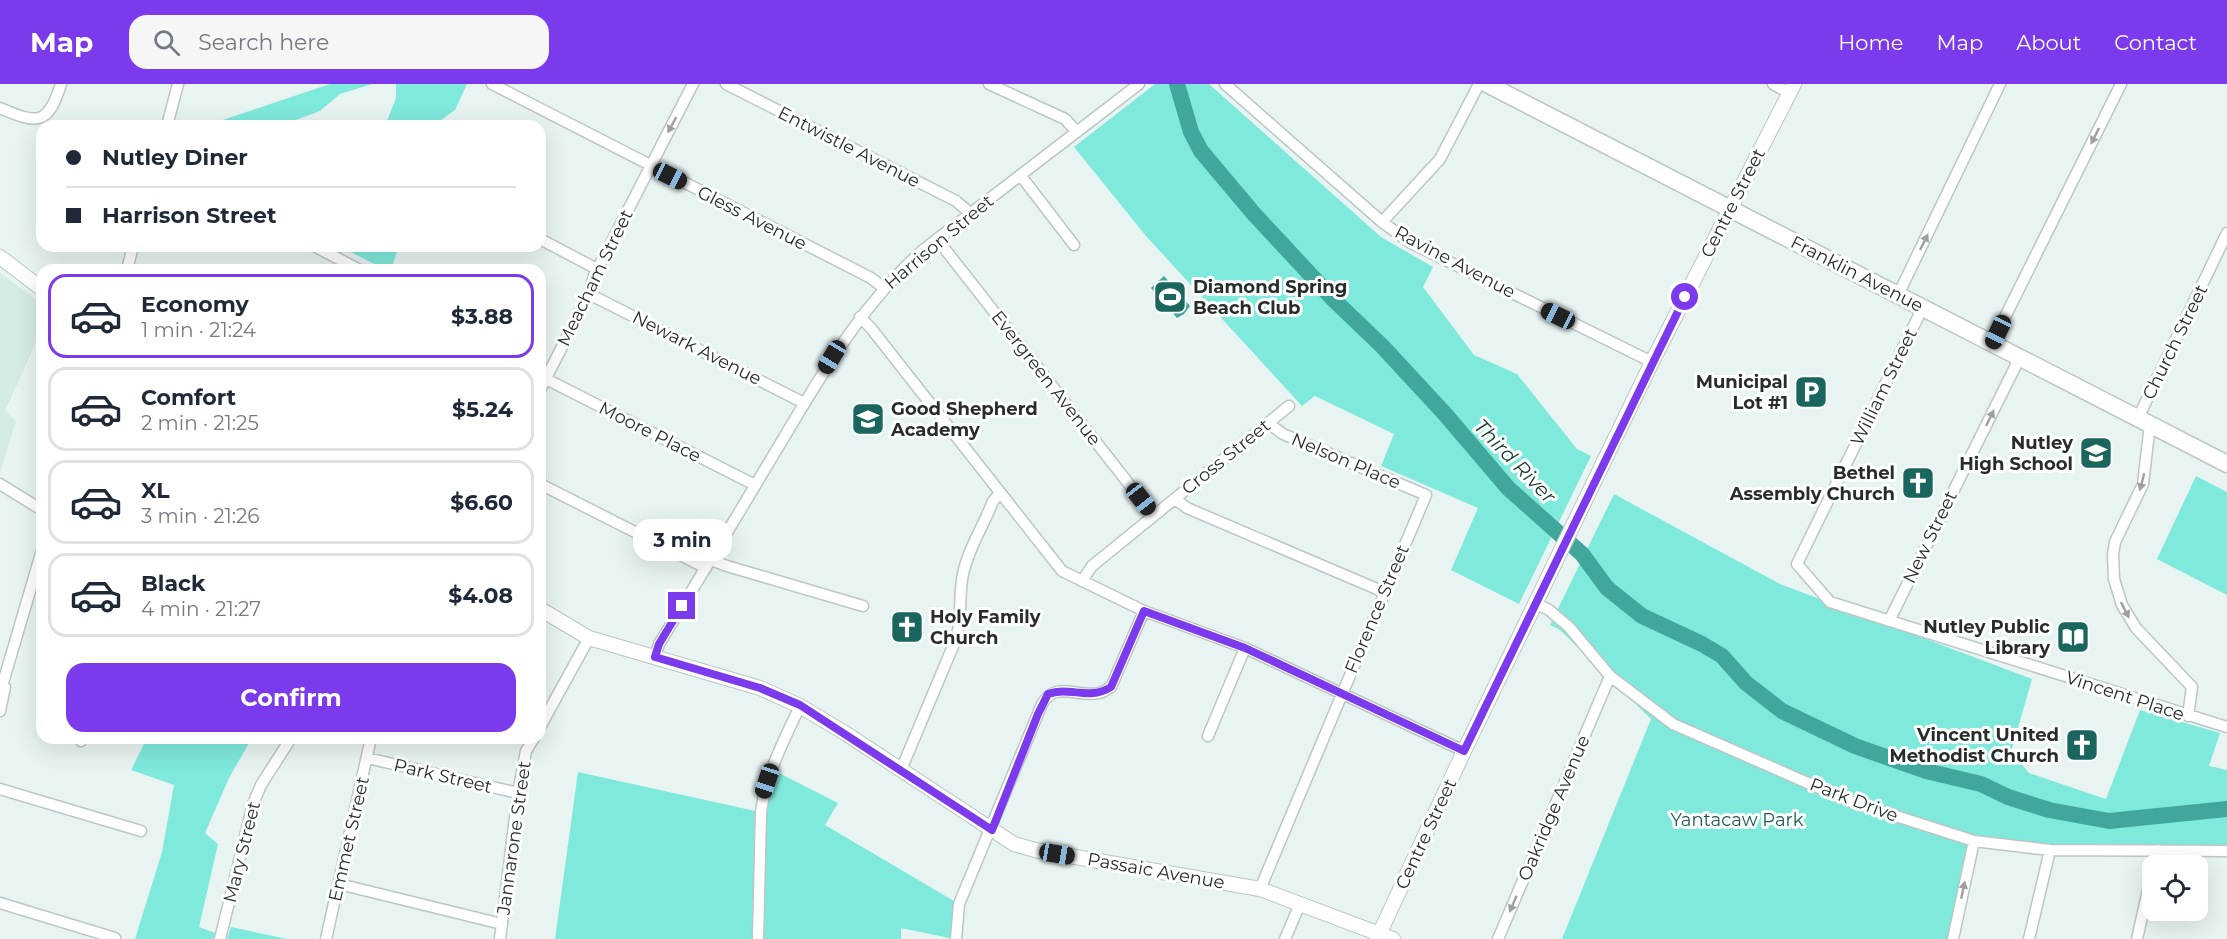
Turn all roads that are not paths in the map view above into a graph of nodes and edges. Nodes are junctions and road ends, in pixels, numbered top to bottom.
1 (61, 84) edge
2 (178, 84) edge
3 (492, 84) edge
4 (693, 84) edge
5 (726, 84) edge
6 (989, 84) edge
7 (1140, 84) edge
8 (1225, 84) edge
9 (1479, 84) edge
10 (1486, 84) edge
11 (1773, 84) edge
12 (2000, 84) edge
13 (2121, 84) edge
14 (1791, 88) edge
15 (0, 108) edge
16 (168, 120) edge
17 (1077, 132) junction
18 (650, 165) junction
19 (1021, 176) junction
20 (1729, 209) junction
21 (970, 213) junction
22 (1382, 222) junction
23 (2227, 233) edge
24 (937, 239) junction
25 (546, 242) edge
26 (1074, 245) dead end
27 (326, 252) edge
28 (0, 257) edge
29 (348, 264) edge
30 (597, 269) junction
31 (36, 284) edge
32 (884, 288) junction
33 (589, 294) junction
34 (1898, 295) junction
35 (1923, 307) junction
36 (860, 317) junction
37 (1992, 343) junction
38 (2020, 357) junction
39 (1652, 362) junction
40 (546, 366) edge
41 (551, 369) junction
42 (546, 379) joint
43 (804, 403) junction
44 (1289, 406) dead end
45 (2144, 421) junction
46 (1268, 423) junction
47 (2227, 464) edge
48 (0, 484) edge
49 (755, 485) junction
50 (546, 487) edge
51 (1000, 493) junction
52 (1426, 495) joint
53 (1175, 499) junction
54 (36, 506) edge
55 (1154, 516) junction
56 (708, 564) junction
57 (1797, 564) joint
58 (36, 572) edge
59 (1082, 581) junction
60 (1384, 592) junction
61 (1535, 603) junction
62 (863, 606) dead end
63 (1144, 611) junction
64 (546, 613) edge
65 (1889, 621) junction
66 (589, 638) junction
67 (1245, 648) junction
68 (14, 652) junction
69 (655, 657) junction
70 (1610, 676) junction
71 (0, 693) edge
72 (1342, 693) junction
73 (800, 705) junction
74 (0, 711) edge
75 (546, 716) edge
76 (2188, 716) junction
77 (2227, 727) edge
78 (1208, 736) dead end
79 (287, 744) edge
80 (370, 744) edge
81 (530, 744) edge
82 (1464, 751) junction
83 (367, 758) junction
84 (901, 770) junction
85 (0, 789) edge
86 (519, 793) junction
87 (992, 830) junction
88 (141, 831) dead end
89 (1974, 841) junction
90 (2050, 850) junction
91 (2158, 850) junction
92 (2227, 851) edge
93 (2157, 855) edge
94 (339, 884) junction
95 (1260, 889) junction
96 (0, 903) edge
97 (1300, 904) junction
98 (2142, 917) edge
99 (502, 924) junction
100 (1378, 936) edge
101 (115, 938) edge
102 (220, 939) edge
103 (326, 939) edge
104 (500, 939) edge
105 (758, 939) edge
106 (956, 939) edge
107 (1285, 939) edge
108 (1393, 939) edge
109 (1498, 939) edge
110 (1953, 939) edge
111 (2029, 939) edge
112 (2137, 939) edge

1 - 15 street
2 - 16 street
3 - 18 street, Gless Avenue
4 -> 18 street, Meacham Street
5 - 21 street, Entwistle Avenue
6 - 17 street
7 - 17 street, Harrison Street
8 - 22 street, Ravine Avenue
9 - 22 street
10 - 20 main road, Franklin Avenue
11 - 14 street
34 -> 12 street
13 -> 37 street
14 - 20 street, Centre Street
17 - 19 street, Harrison Street
18 - 30 street, Meacham Street
18 - 32 street, Gless Avenue
19 - 21 street, Harrison Street
19 - 26 street
20 - 34 main road, Franklin Avenue
20 - 39 street, Centre Street
21 - 24 street, Harrison Street
22 - 39 street, Ravine Avenue
23 - 45 street, Church Street
24 - 32 street, Harrison Street
24 - 55 street, Evergreen Avenue
25 - 30 street
27 - 29 street
28 - 31 street
30 - 33 street, Meacham Street
32 - 36 street, Harrison Street
33 - 41 street, Meacham Street
33 - 43 street, Newark Avenue
34 - 35 main road, Franklin Avenue
35 - 37 main road, Franklin Avenue
35 - 57 street, William Street
36 - 43 street, Harrison Street
36 - 51 street
37 - 38 main road, Franklin Avenue
38 - 45 main road, Franklin Avenue
65 -> 38 street, New Street
39 - 61 street, Centre Street
40 - 41 street
41 - 42 street, Meacham Street
42 - 49 street, Moore Place
43 - 49 street, Harrison Street
44 - 46 street, Cross Street
45 - 47 main road, Franklin Avenue
45 -> 76 street, Church Street
46 - 52 street, Nelson Place
46 - 53 street, Cross Street
48 - 54 street
49 - 56 street, Harrison Street
50 - 56 street
51 - 59 street
51 - 84 street
52 - 60 street, Florence Street
53 - 55 street, Cross Street
53 - 60 street
55 - 59 street, Cross Street
56 - 62 street
56 - 69 street, Harrison Street
57 - 65 street, Vincent Place
58 - 68 street
59 - 63 street
60 - 72 street, Florence Street
61 - 70 street, Park Drive
61 - 82 street, Centre Street
63 - 67 street
63 - 87 street
64 - 66 street, Passaic Avenue
65 - 76 street, Vincent Place
66 - 69 street, Passaic Avenue
66 - 75 street
67 - 72 street
67 - 78 street
68 - 71 street
68 - 74 street
69 - 73 street, Passaic Avenue
70 - 89 street, Park Drive
70 -> 109 street, Oakridge Avenue
72 - 82 street
72 - 95 street, Florence Street
73 - 84 street, Passaic Avenue
73 - 105 street
76 - 77 street, Vincent Place
79 - 102 street, Mary Street
80 - 83 street, Emmet Street
81 - 86 street, Jannarone Street
82 - 100 street, Centre Street
83 - 86 street, Park Street
83 - 94 street, Emmet Street
84 - 87 street, Passaic Avenue
85 - 88 street
86 - 99 street, Jannarone Street
87 - 95 street, Passaic Avenue
87 - 106 street
89 - 90 street, Park Drive
110 -> 89 street
90 - 91 street, Park Drive
90 - 111 street
91 - 92 street, Park Drive
91 - 93 street
94 - 99 street
94 - 103 street, Emmet Street
95 - 97 street, Passaic Avenue
96 - 101 street
97 - 100 street, Passaic Avenue
97 - 107 street
98 - 112 street
99 - 104 street, Jannarone Street
100 - 108 street, Passaic Avenue

